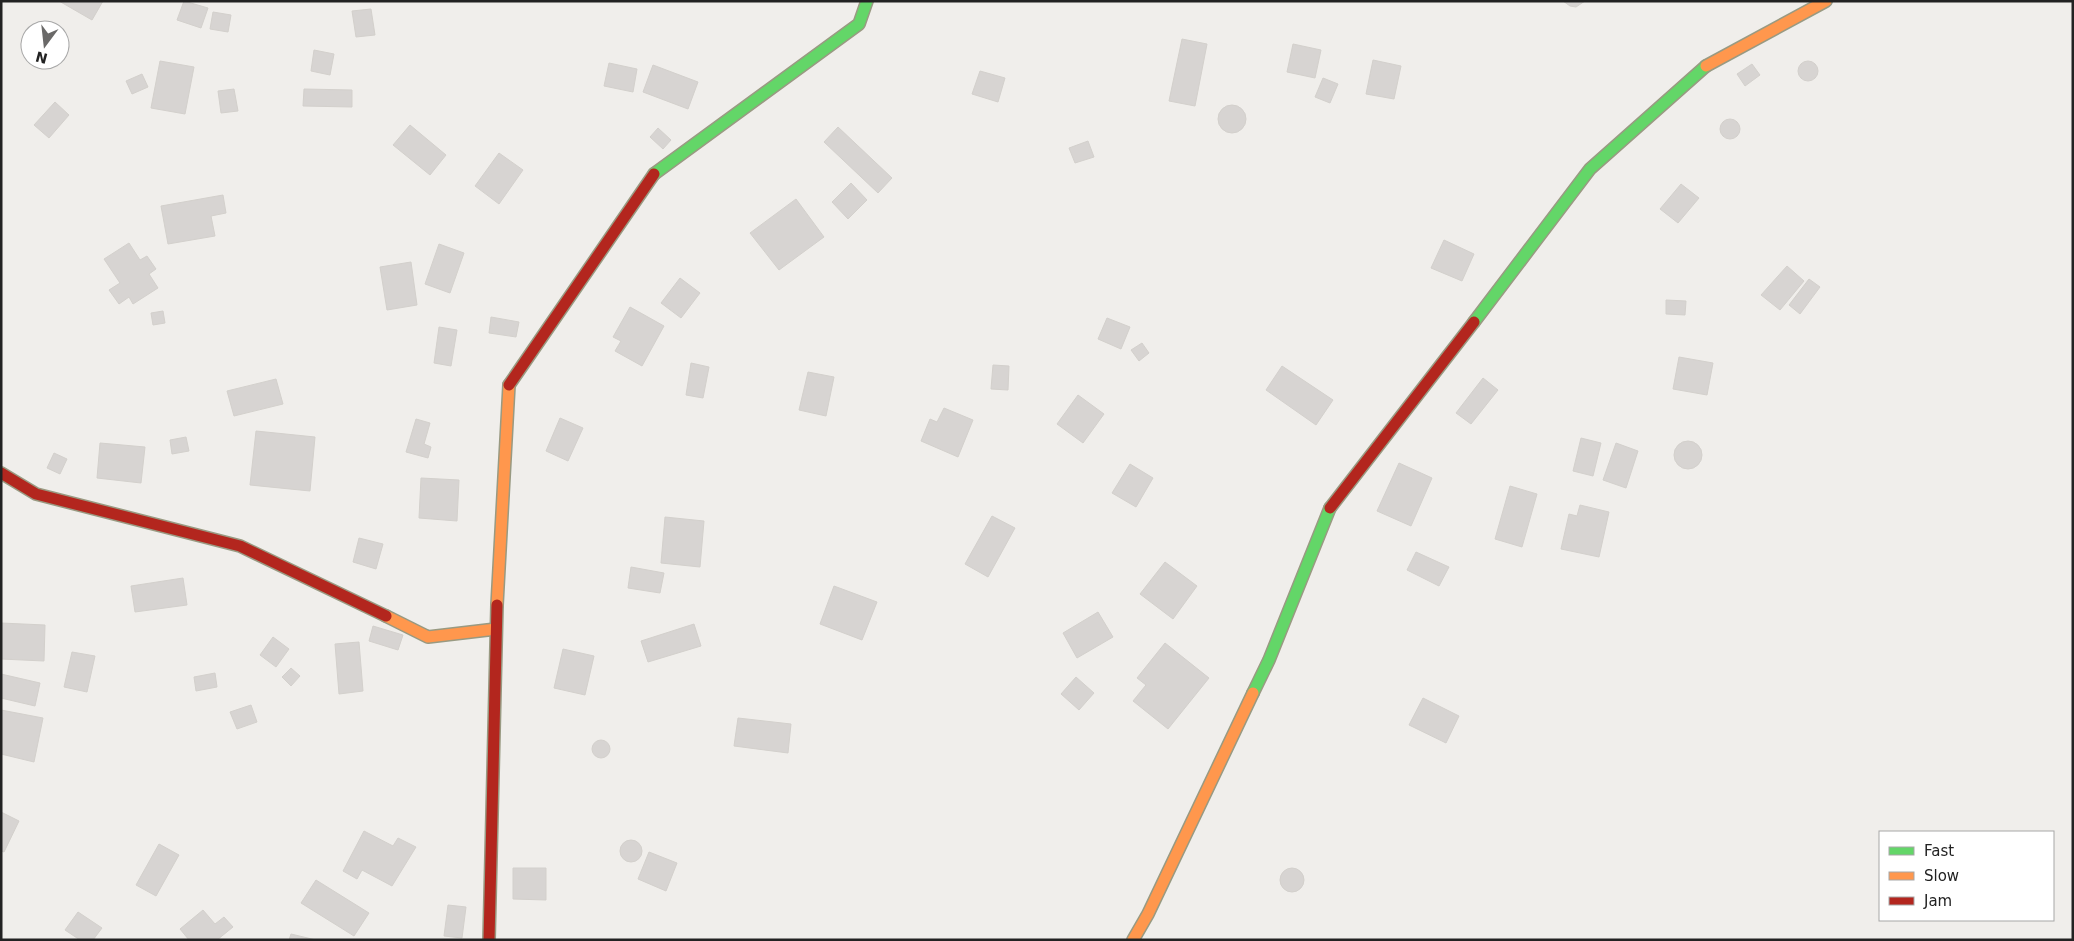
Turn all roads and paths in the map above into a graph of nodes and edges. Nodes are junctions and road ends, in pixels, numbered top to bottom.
1 (867, 1) edge
2 (1826, 1) edge
3 (1, 473) edge
4 (496, 629) junction
5 (489, 940) edge
6 (1133, 940) edge

1 - 4 street
2 - 6 street
3 - 4 street
4 - 5 street

